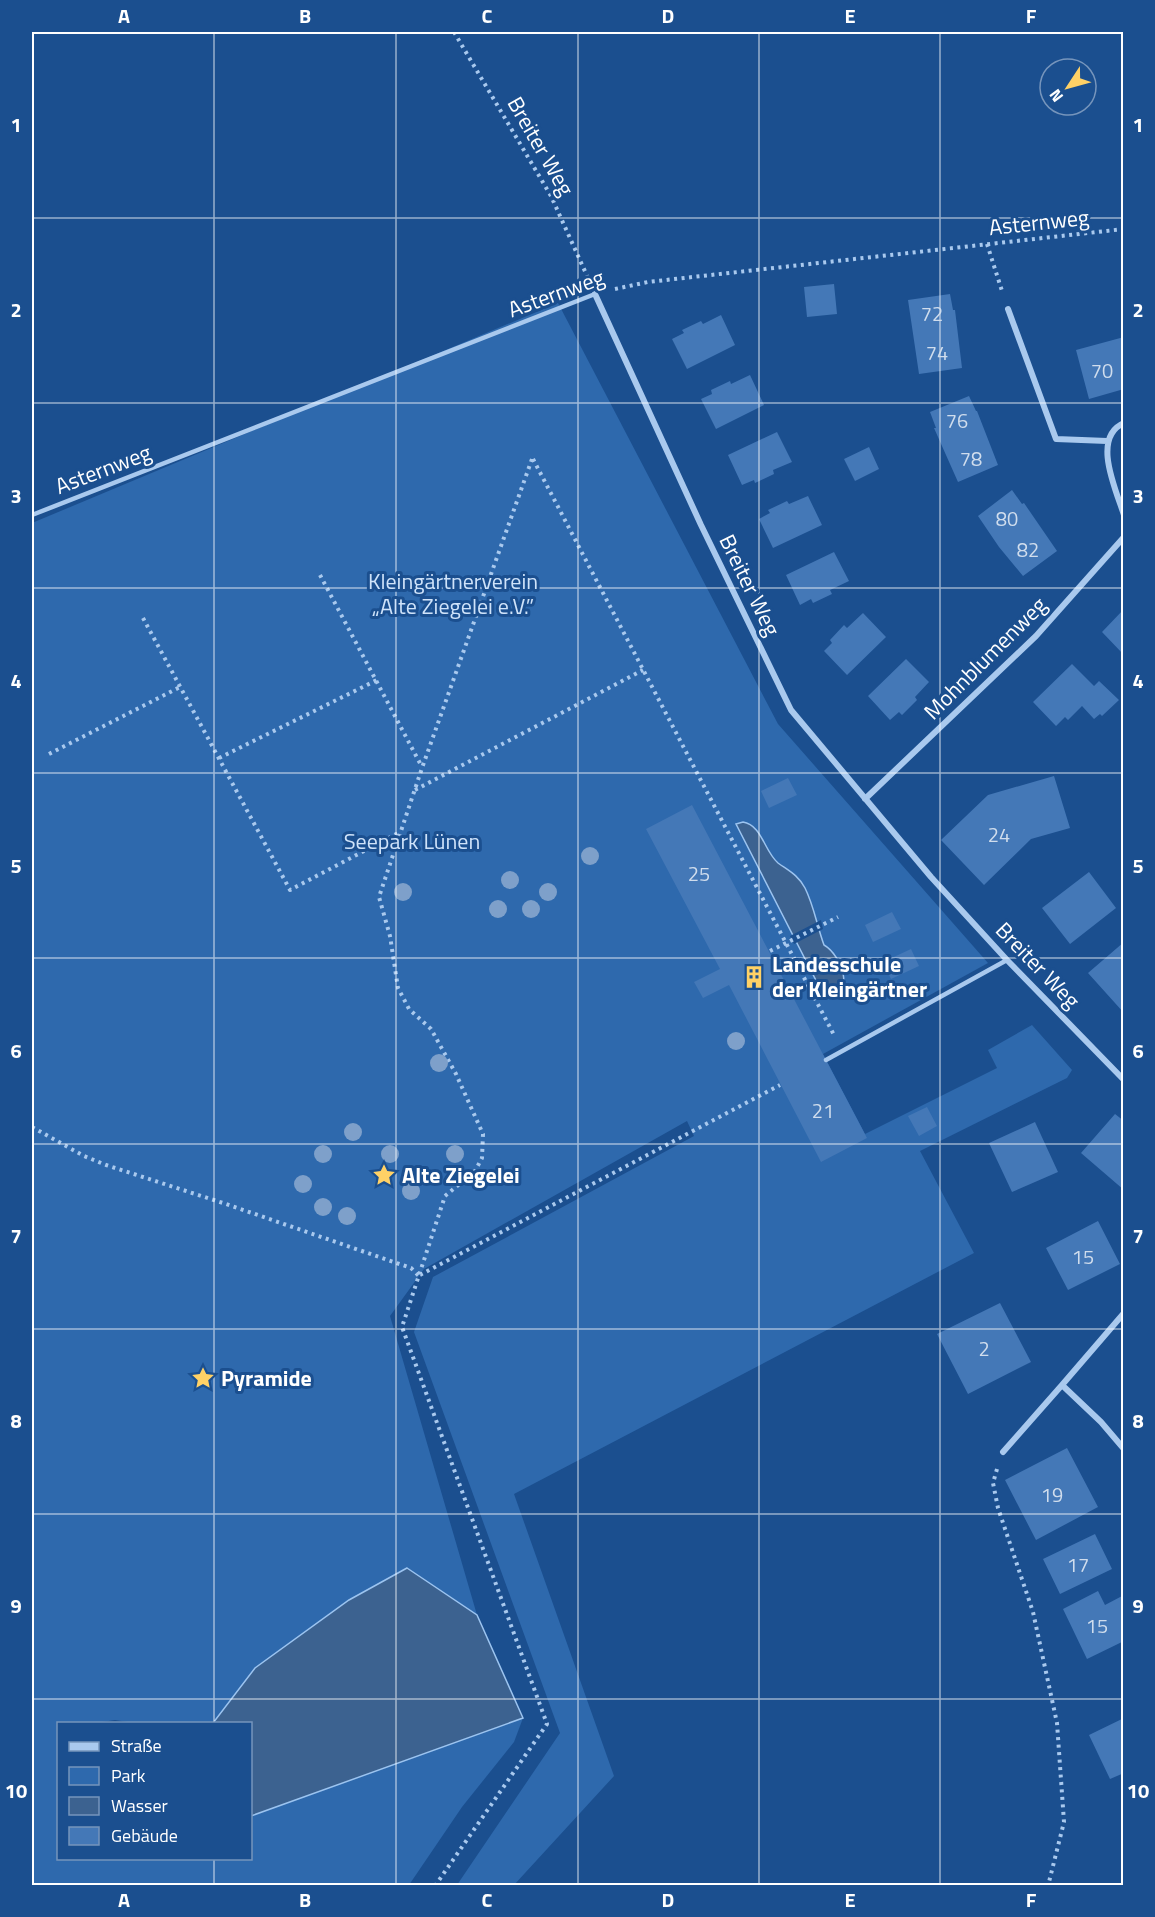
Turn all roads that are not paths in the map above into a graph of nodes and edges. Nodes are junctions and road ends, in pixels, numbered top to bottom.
1 (595, 294) joint
2 (1008, 309) road end
3 (1124, 423) edge
4 (1107, 441) junction
5 (32, 515) edge
6 (1124, 515) edge
7 (1124, 537) edge
8 (865, 799) junction
9 (1007, 960) junction
10 (826, 1060) dead end
11 (1124, 1080) edge
12 (1124, 1313) edge
13 (1062, 1385) junction
14 (1124, 1449) edge
15 (1003, 1452) road end

1 - 5 lane, Asternweg
1 - 8 street, Breiter Weg
2 - 4 street
3 - 4 street
4 - 6 street
7 - 8 street, Mohnblumenweg
8 - 9 street, Breiter Weg
9 - 10 lane
9 - 11 street, Breiter Weg
12 - 13 street
13 - 14 street
13 - 15 street

